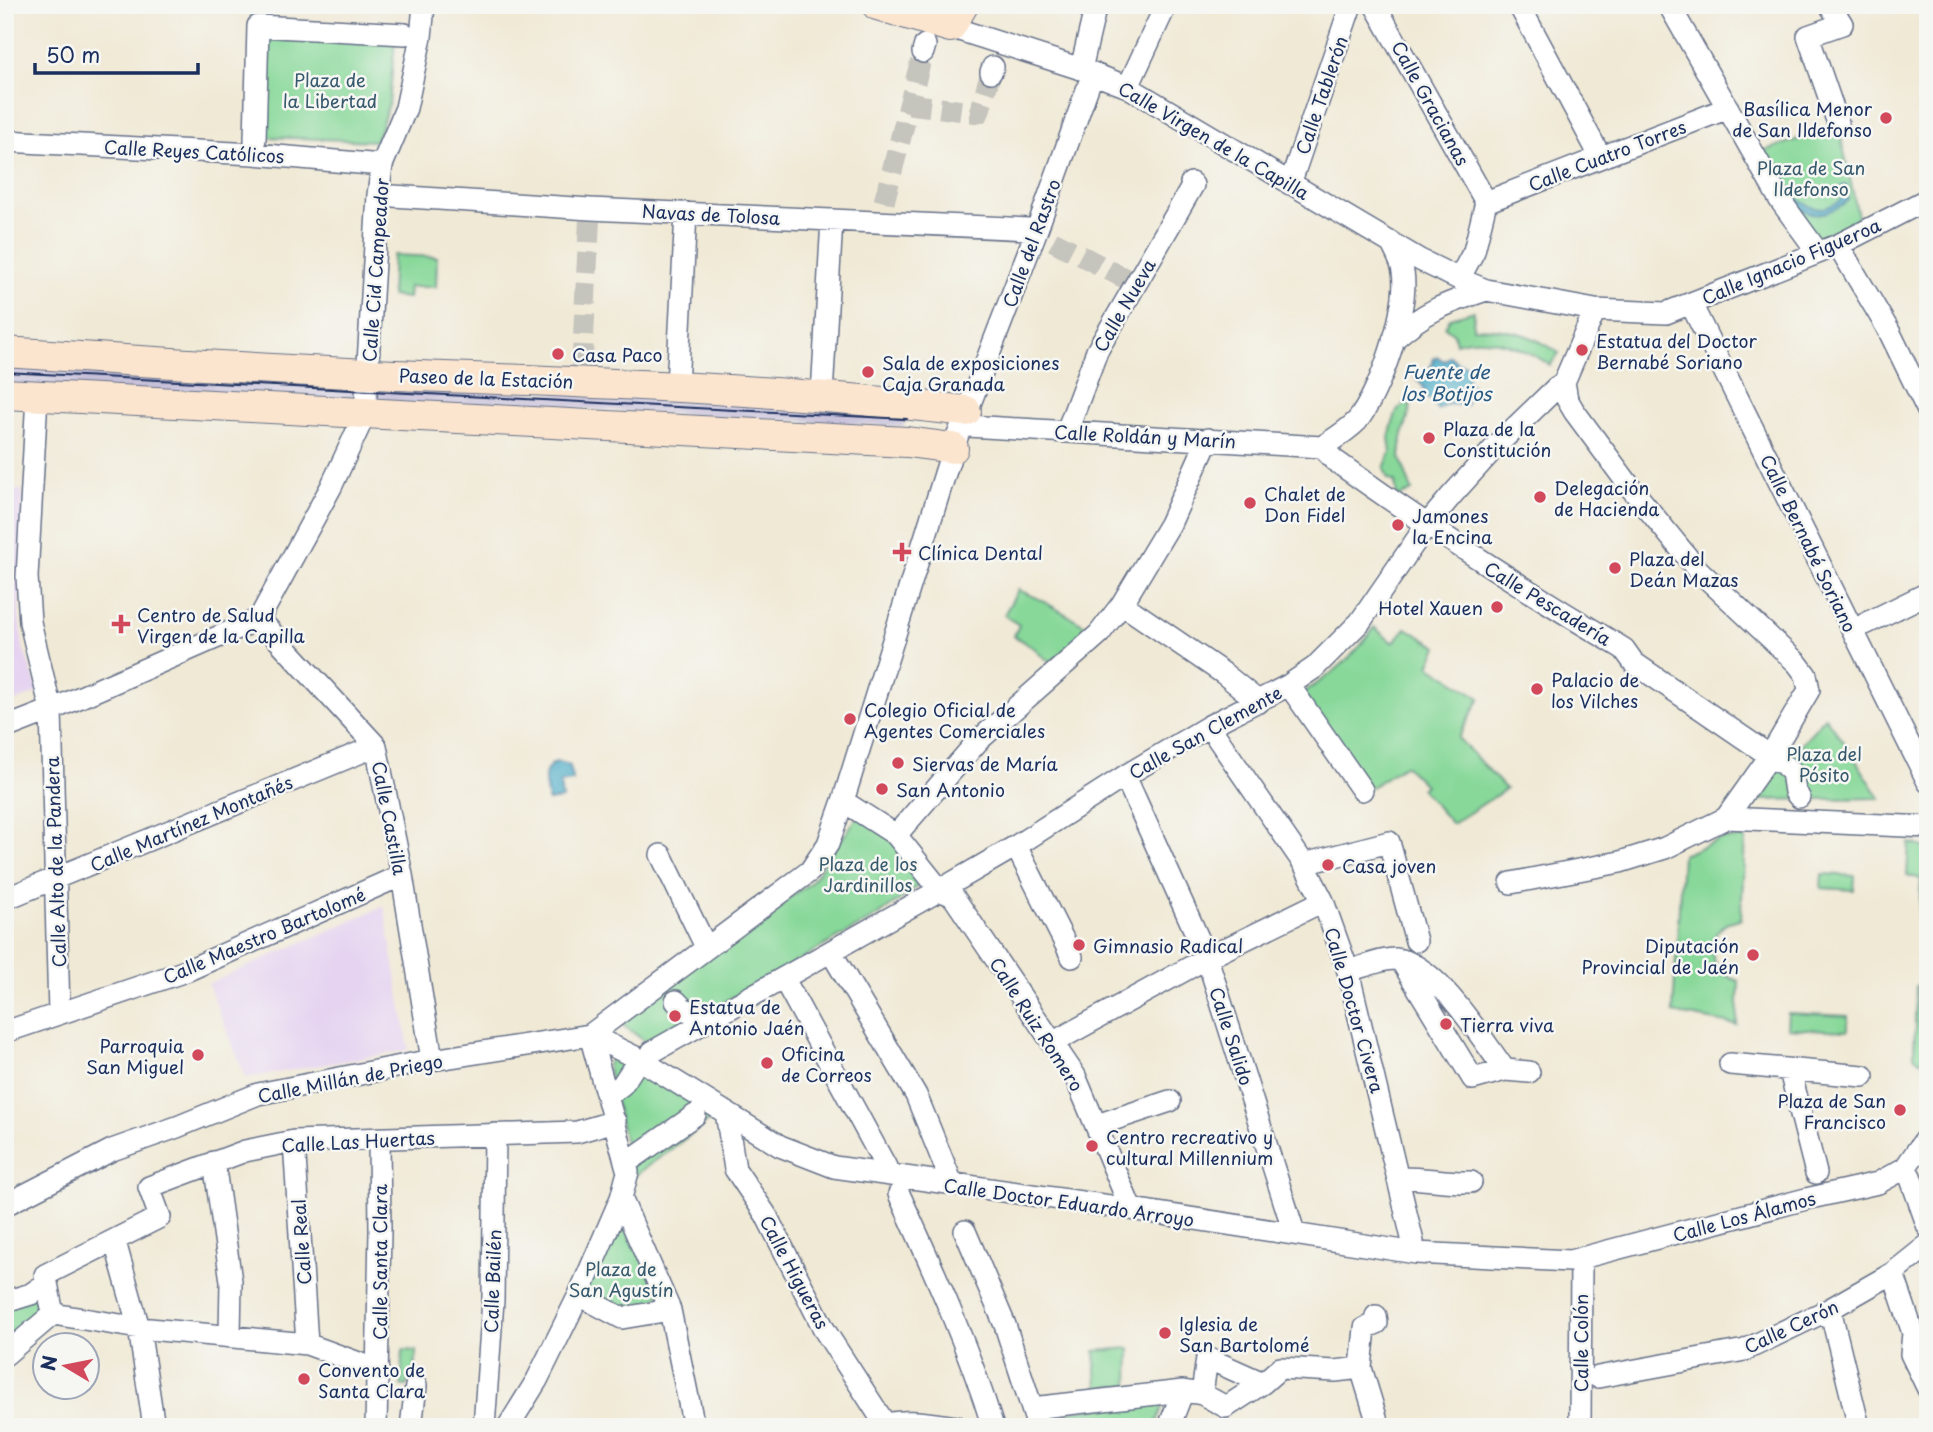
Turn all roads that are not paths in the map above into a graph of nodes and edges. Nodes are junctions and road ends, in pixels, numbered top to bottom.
1 (424, 5) edge
2 (877, 5) edge
3 (1096, 5) edge
4 (1166, 5) edge
5 (1352, 5) edge
6 (1375, 5) edge
7 (1519, 5) edge
8 (1670, 5) edge
9 (1830, 5) edge
10 (956, 16) edge
11 (405, 34) dead end
12 (1087, 71) junction
13 (1128, 87) junction
14 (1728, 108) junction
15 (1838, 123) dead end
16 (255, 140) dead end
17 (5, 141) edge
18 (1600, 156) junction
19 (382, 165) junction
20 (1290, 184) junction
21 (1194, 185) dead end
22 (393, 196) dead end
23 (1928, 200) edge
24 (1486, 202) junction
25 (686, 213) junction
26 (832, 220) junction
27 (1042, 235) tunnel mouth
28 (1391, 242) junction
29 (1838, 245) junction
30 (1817, 251) dead end
31 (1459, 279) junction
32 (1486, 290) junction
33 (1691, 304) junction
34 (1595, 310) junction
35 (1392, 341) junction
36 (5, 352) edge
37 (368, 374) junction
38 (677, 386) junction
39 (1557, 387) dead end
40 (5, 394) edge
41 (822, 395) junction
42 (37, 396) junction
43 (1928, 411) edge
44 (365, 414) junction
45 (962, 428) junction
46 (1067, 431) junction
47 (1208, 439) junction
48 (1322, 447) junction
49 (1426, 526) junction
50 (1928, 593) edge
51 (1122, 604) junction
52 (258, 619) junction
53 (1865, 624) dead end
54 (1289, 685) junction
55 (1259, 702) junction
56 (51, 710) junction
57 (1209, 726) junction
58 (5, 728) edge
59 (376, 746) junction
60 (1778, 762) junction
61 (1125, 776) junction
62 (1928, 782) edge
63 (1362, 790) dead end
64 (1799, 797) dead end
65 (843, 801) junction
66 (1726, 818) junction
67 (1928, 827) edge
68 (896, 835) junction
69 (1016, 846) junction
70 (660, 855) dead end
71 (1304, 864) junction
72 (401, 875) junction
73 (57, 879) junction
74 (1511, 883) dead end
75 (940, 890) junction
76 (5, 899) edge
77 (1323, 901) junction
78 (1416, 941) dead end
79 (706, 947) junction
80 (831, 952) junction
81 (1072, 957) dead end
82 (1208, 958) junction
83 (1402, 962) junction
84 (1348, 971) junction
85 (785, 979) junction
86 (676, 1001) dead end
87 (59, 1013) junction
88 (719, 1015) junction
89 (5, 1032) edge
90 (590, 1035) junction
91 (1052, 1044) junction
92 (646, 1056) junction
93 (432, 1060) junction
94 (1730, 1064) dead end
95 (1505, 1070) junction
96 (1790, 1071) junction
97 (1530, 1072) dead end
98 (1863, 1076) dead end
99 (608, 1095) junction
100 (1170, 1101) dead end
101 (726, 1112) junction
102 (695, 1115) dead end
103 (615, 1121) junction
104 (1097, 1125) junction
105 (495, 1134) junction
106 (1928, 1135) edge
107 (379, 1140) junction
108 (294, 1141) junction
109 (214, 1162) junction
110 (625, 1163) junction
111 (886, 1167) dead end
112 (1908, 1172) junction
113 (1816, 1173) dead end
114 (949, 1175) dead end
115 (1398, 1178) junction
116 (1471, 1182) dead end
117 (899, 1194) dead end
118 (621, 1198) junction
119 (5, 1205) edge
120 (1132, 1209) junction
121 (1292, 1226) dead end
122 (1928, 1227) edge
123 (965, 1231) dead end
124 (115, 1242) junction
125 (1413, 1242) dead end
126 (1928, 1245) edge
127 (1581, 1258) junction
128 (1893, 1273) junction
129 (47, 1283) junction
130 (579, 1295) junction
131 (5, 1302) edge
132 (1830, 1309) junction
133 (670, 1310) junction
134 (53, 1314) junction
135 (1377, 1315) dead end
136 (139, 1328) junction
137 (230, 1335) junction
138 (306, 1344) junction
139 (5, 1355) edge
140 (1362, 1368) junction
141 (378, 1370) junction
142 (1598, 1377) dead end
143 (1263, 1383) junction
144 (416, 1386) dead end
145 (1928, 1389) edge
146 (1192, 1392) junction
147 (1035, 1417) edge
148 (881, 1425) edge
149 (947, 1426) edge
150 (153, 1427) edge
151 (376, 1427) edge
152 (411, 1427) edge
153 (484, 1427) edge
154 (508, 1427) edge
155 (695, 1427) edge
156 (993, 1427) edge
157 (1169, 1427) edge
158 (1379, 1427) edge
159 (1580, 1427) edge
160 (1859, 1427) edge

1 - 19 street, Calle Cid Campeador
2 - 10 main road
3 - 12 street, Calle del Rastro
4 - 13 street
5 - 20 street, Calle Tablerón
6 - 24 street, Calle Gracianas
7 - 18 street
8 - 14 street
9 - 15 street
10 - 12 street, Calle Virgen de la Capilla
11 - 16 street
12 - 13 street, Calle Virgen de la Capilla
12 - 45 street, Calle del Rastro
13 - 20 street, Calle Virgen de la Capilla
14 - 18 street, Calle Cuatro Torres
14 - 30 street
17 - 19 street, Calle Reyes Católicos
18 - 24 street, Calle Cuatro Torres
19 - 37 street, Calle Cid Campeador
20 - 28 street, Calle Virgen de la Capilla
21 - 46 street, Calle Nueva
22 - 25 street, Navas de Tolosa
23 - 29 street, Calle Ignacio Figueroa
24 - 31 street
25 - 26 street, Navas de Tolosa
25 - 38 street
26 - 27 street, Navas de Tolosa
26 - 41 street
28 - 31 street
28 - 35 street
29 - 33 street, Calle Ignacio Figueroa
29 - 43 street
31 - 32 street
32 - 34 street, Calle Ignacio Figueroa
32 - 35 street
33 - 34 street, Calle Ignacio Figueroa
33 - 62 street, Calle Bernabé Soriano
34 - 60 street
35 - 48 street
36 - 37 main road, Paseo de la Estación
37 - 38 main road, Paseo de la Estación
37 - 44 street, Calle Cid Campeador
38 - 41 main road, Paseo de la Estación
39 - 49 street, Calle San Clemente
40 - 42 main road
41 - 45 main road, Paseo de la Estación
42 - 44 main road
42 - 56 street, Calle Alto de la Pandera
44 - 45 main road
44 - 52 street
45 - 46 street, Calle Roldán y Marín
45 - 65 street, Calle del Rastro
46 - 47 street, Calle Roldán y Marín
47 - 48 street, Calle Roldán y Marín
47 - 51 street
48 - 49 street
49 - 54 street, Calle San Clemente
49 - 60 street, Calle Pescadería
50 - 53 street
51 - 55 street
51 - 68 street
52 - 56 street
52 - 59 street, Calle Castilla
54 - 55 street, Calle San Clemente
54 - 63 street
55 - 57 street, Calle San Clemente
56 - 58 street
56 - 73 street, Calle Alto de la Pandera
57 - 61 street, Calle San Clemente
57 - 71 street, Calle Doctor Civera
59 - 72 street, Calle Castilla
59 - 73 street, Calle Martínez Montañés
60 - 64 street
60 - 66 street
61 - 69 street, Calle San Clemente
61 - 82 street, Calle Salido
65 - 68 street, Calle Ruiz Romero
65 - 79 street, Calle del Rastro
66 - 67 street
66 - 74 street
68 - 75 street, Calle Ruiz Romero
69 - 75 street, Calle San Clemente
69 - 81 street
70 - 79 street
71 - 77 street, Calle Doctor Civera
71 - 78 street
72 - 87 street, Calle Maestro Bartolomé
72 - 93 street, Calle Castilla
73 - 76 street, Calle Martínez Montañés
73 - 87 street, Calle Alto de la Pandera
75 - 80 street
75 - 91 street, Calle Ruiz Romero
77 - 82 street
77 - 84 street, Calle Doctor Civera
79 - 90 street, Calle del Rastro
80 - 85 street
80 - 114 street
82 - 91 street
82 - 121 street, Calle Salido
83 - 84 street
83 - 95 street
83 - 95 street
84 - 115 street, Calle Doctor Civera
85 - 88 street
85 - 111 street
86 - 88 street
87 - 89 street, Calle Maestro Bartolomé
88 - 92 street
90 - 92 street, Calle Doctor Eduardo Arroyo
90 - 93 street, Calle Millán de Priego
90 - 99 street
91 - 104 street, Calle Ruiz Romero
92 - 99 street
92 - 101 street, Calle Doctor Eduardo Arroyo
93 - 119 street, Calle Millán de Priego
94 - 96 street
95 - 97 street
96 - 98 street
96 - 113 street
99 - 103 street
100 - 104 street
101 - 120 street, Calle Doctor Eduardo Arroyo
101 - 148 street, Calle Higueras
102 - 110 street
103 - 105 street, Calle Las Huertas
103 - 110 street
104 - 120 street, Calle Ruiz Romero
105 - 107 street, Calle Las Huertas
105 - 153 street, Calle Bailén
106 - 112 street
107 - 108 street, Calle Las Huertas
107 - 141 street, Calle Santa Clara
108 - 109 street, Calle Las Huertas
108 - 138 street, Calle Real
109 - 124 street, Calle Las Huertas
109 - 137 street
110 - 118 street
112 - 122 street
112 - 127 street, Calle Los Álamos
115 - 116 street
115 - 125 street, Calle Doctor Civera
117 - 156 street
118 - 130 street
118 - 133 street
120 - 127 street, Calle Doctor Eduardo Arroyo
123 - 147 street
124 - 129 street, Calle Las Huertas
124 - 136 street
126 - 128 street, Calle Cerón
127 - 159 street, Calle Colón
128 - 132 street, Calle Cerón
128 - 145 street
129 - 131 street
129 - 134 street
130 - 133 street
130 - 154 street
132 - 142 street, Calle Cerón
132 - 160 street
133 - 155 street
134 - 136 street
134 - 139 street
135 - 140 street
136 - 137 street
136 - 150 street
137 - 138 street
138 - 141 street
140 - 143 street
140 - 158 street
141 - 151 street, Calle Santa Clara
143 - 146 street
143 - 146 street
144 - 152 street
146 - 147 street
146 - 157 street
148 - 149 street

